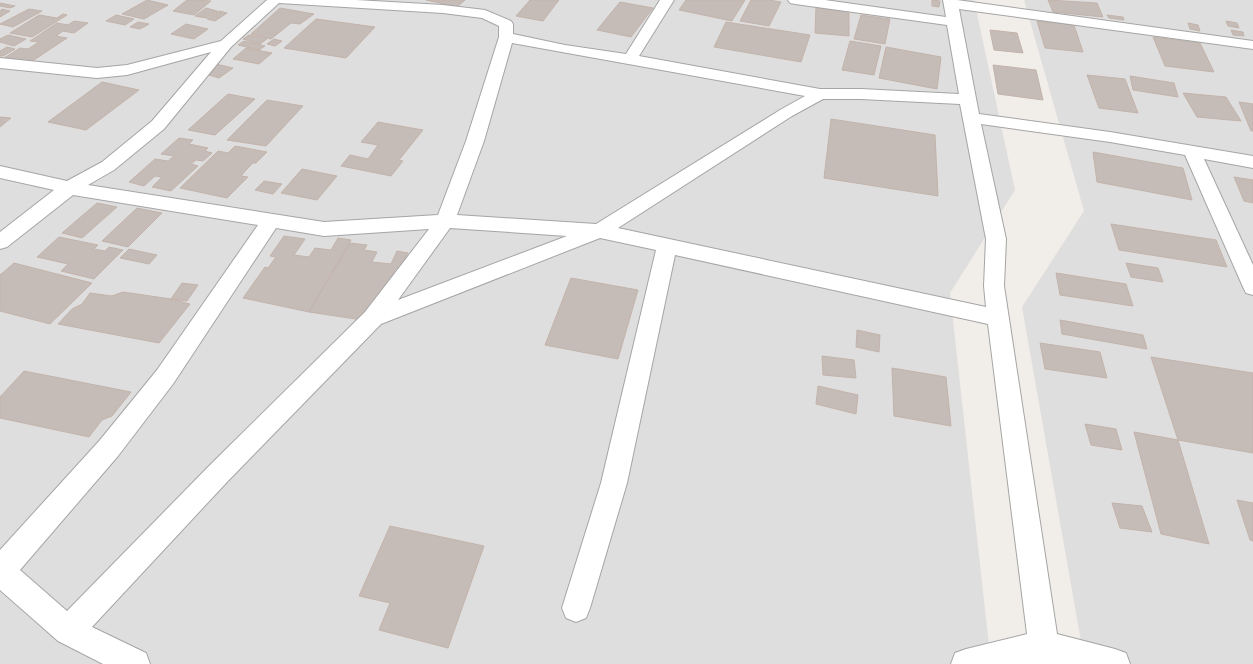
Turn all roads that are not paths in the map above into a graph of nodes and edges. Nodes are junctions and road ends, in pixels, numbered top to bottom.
1 (275, 0) edge
2 (283, 0) edge
3 (667, 0) edge
4 (795, 0) edge
5 (950, 2) edge
6 (954, 22) junction
7 (506, 37) junction
8 (226, 44) junction
9 (1253, 45) edge
10 (630, 59) junction
11 (0, 63) edge
12 (820, 94) junction
13 (969, 109) junction
14 (1192, 152) junction
15 (1253, 162) edge
16 (0, 172) edge
17 (69, 188) junction
18 (271, 220) junction
19 (445, 221) junction
20 (599, 230) junction
21 (0, 242) edge
22 (667, 245) junction
23 (1253, 286) edge
24 (373, 318) junction
25 (999, 318) junction
26 (0, 571) edge
27 (576, 608) dead end
28 (68, 631) junction
29 (1045, 654) edge
30 (135, 664) edge
31 (966, 664) edge
32 (1115, 664) edge

1 - 8 street
2 - 7 street
3 - 10 street
4 - 6 street
5 - 6 street
5 - 9 street
6 - 13 street
7 - 10 street
7 - 19 street
8 - 11 street
8 - 17 street
10 - 12 street
12 - 13 street
12 - 20 street
13 - 14 street
13 - 25 street
14 - 15 street
14 - 23 street
16 - 17 street
17 - 18 street
17 - 21 street
18 - 19 street
18 - 26 street
19 - 20 street
19 - 24 street
20 - 22 street
20 - 24 street
22 - 25 street
22 - 27 street
24 - 28 street
25 - 29 street
26 - 28 street
28 - 30 street
29 - 31 street
29 - 32 street

